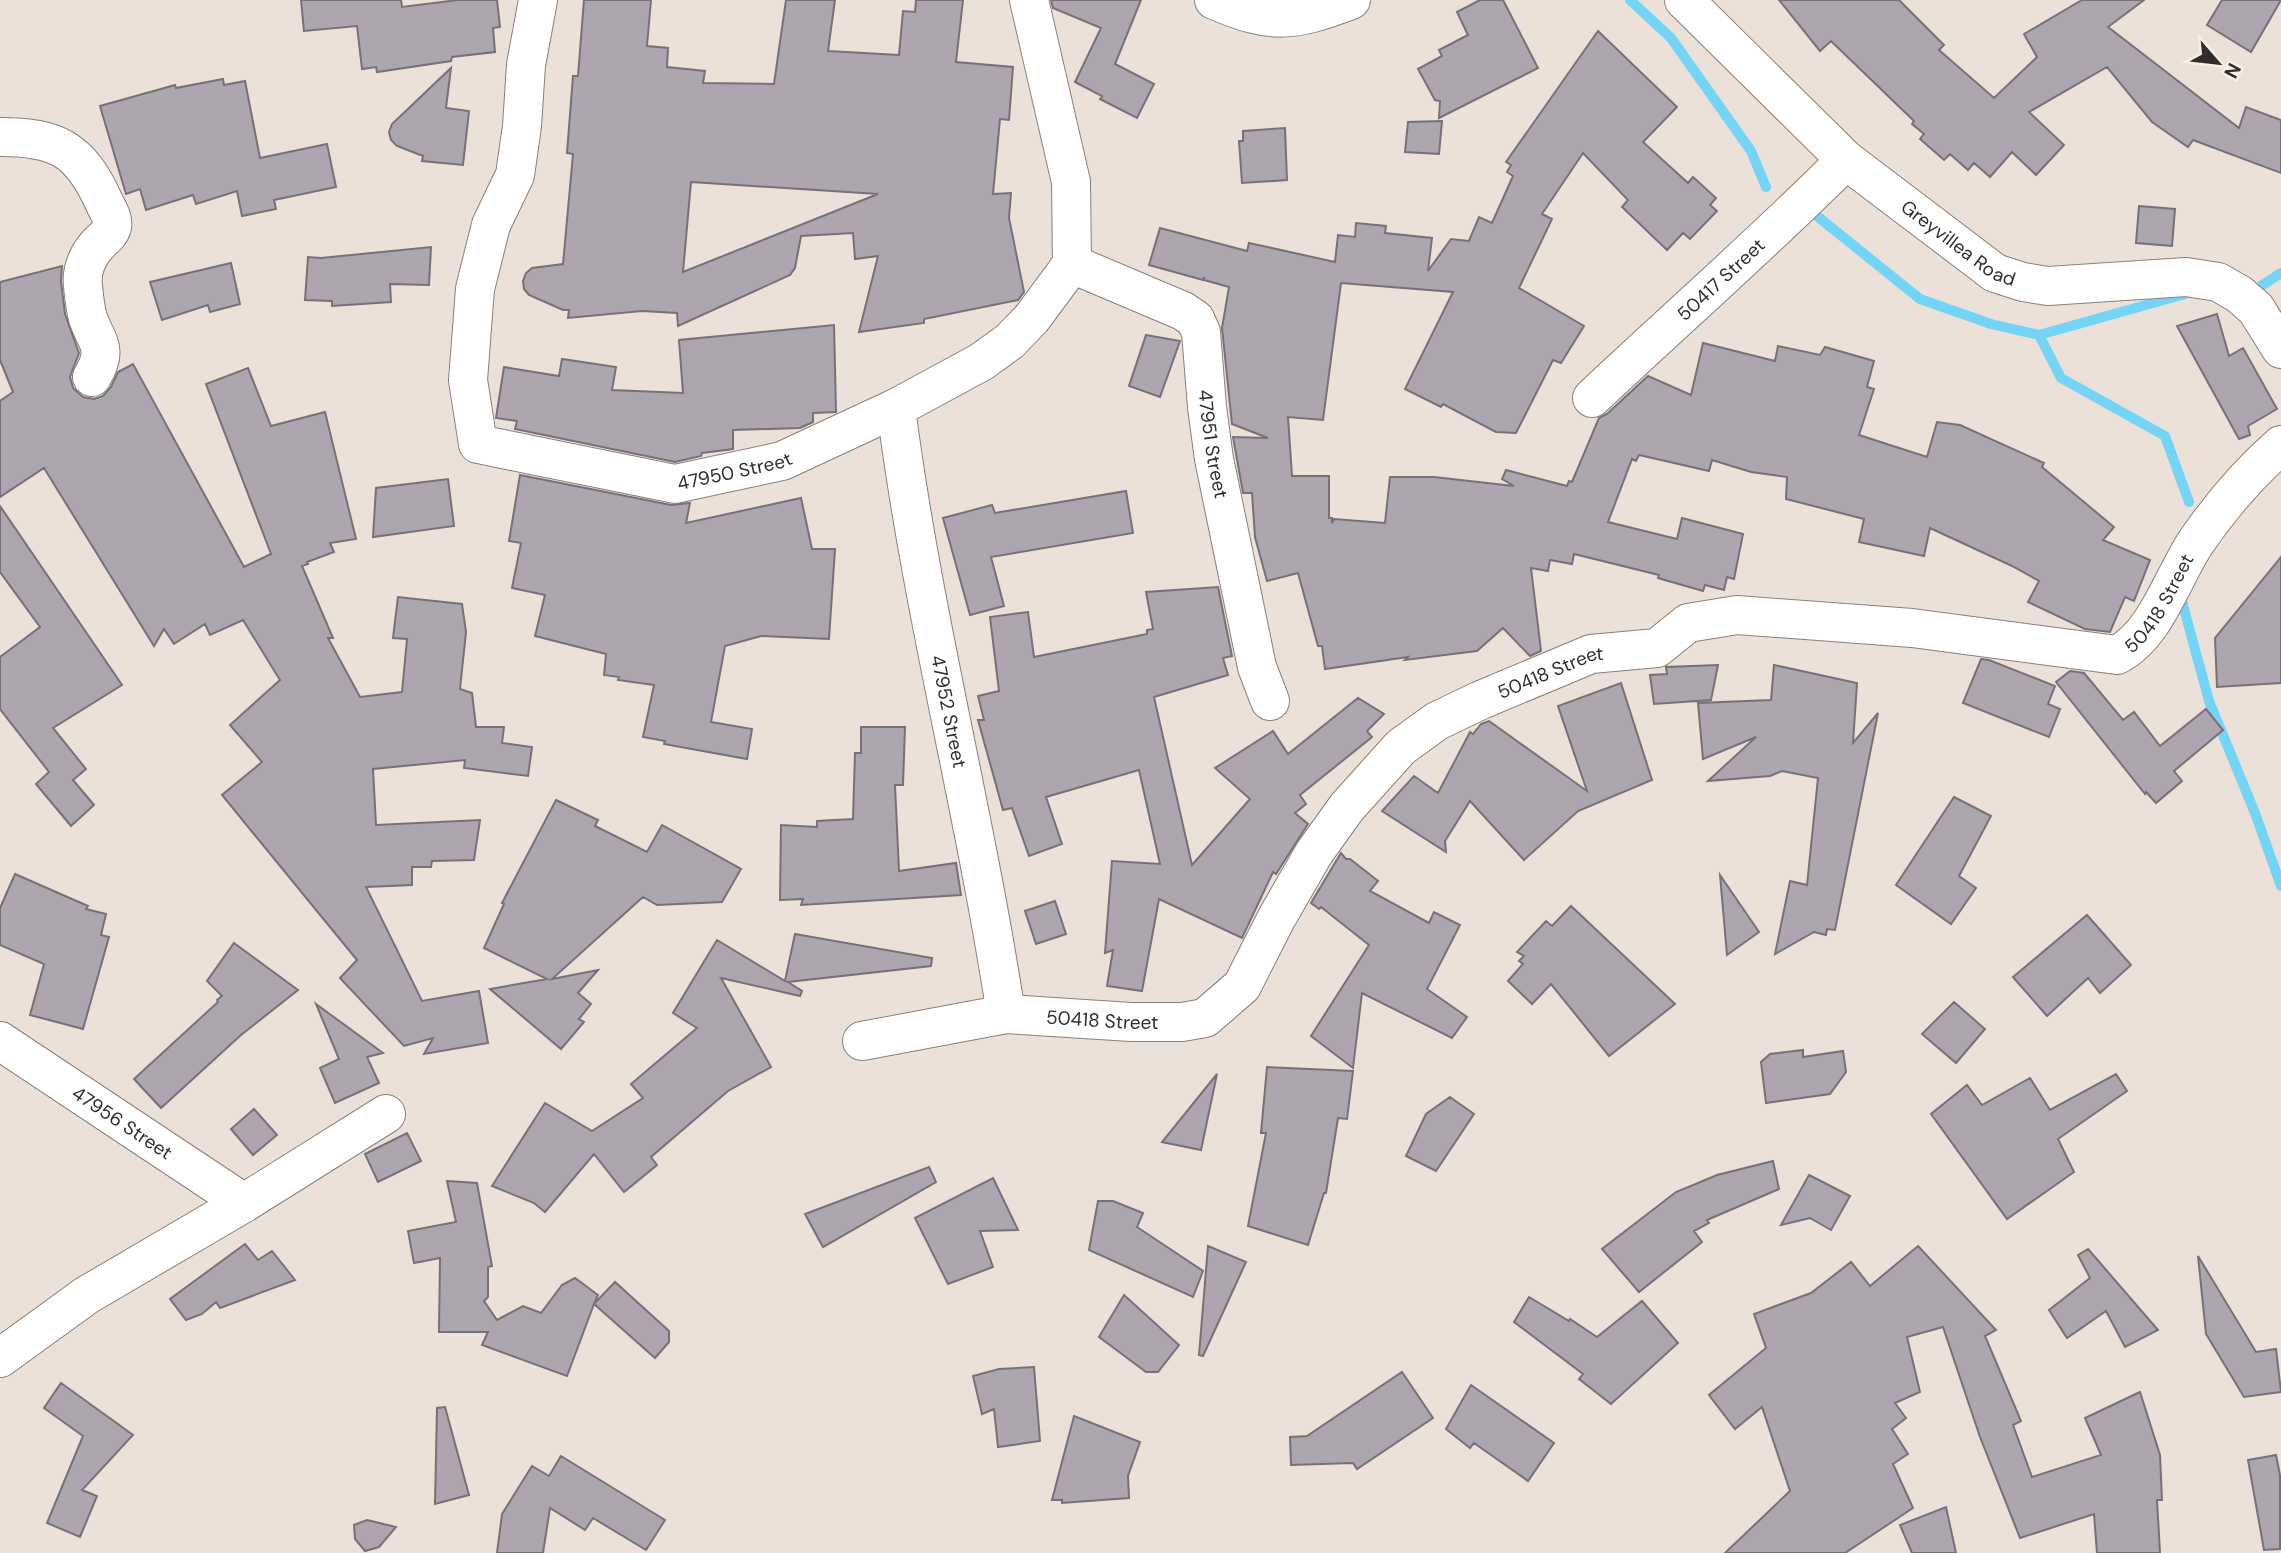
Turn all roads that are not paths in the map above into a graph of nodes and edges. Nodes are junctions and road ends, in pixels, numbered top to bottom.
1 (538, 0) edge
2 (1029, 0) edge
3 (1214, 0) edge
4 (1351, 0) edge
5 (1684, 0) edge
6 (2, 137) edge
7 (1846, 160) junction
8 (1072, 264) junction
9 (2281, 349) edge
10 (92, 377) dead end
11 (1592, 398) dead end
12 (896, 408) junction
13 (2281, 445) edge
14 (1270, 701) dead end
15 (1006, 1014) junction
16 (0, 1041) edge
17 (862, 1041) dead end
18 (386, 1114) dead end
19 (244, 1203) junction
20 (0, 1358) edge

1 - 12 street, 47950 Street
2 - 8 street
3 - 4 street
5 - 7 street, Greyvillea Road
6 - 10 street
7 - 9 street, Greyvillea Road
7 - 11 street, 50417 Street
8 - 12 street, 47950 Street
8 - 14 street, 47951 Street
12 - 15 street, 47952 Street
13 - 15 street, 50418 Street
15 - 17 street, 50418 Street
16 - 19 street, 47956 Street
18 - 19 street
19 - 20 street

